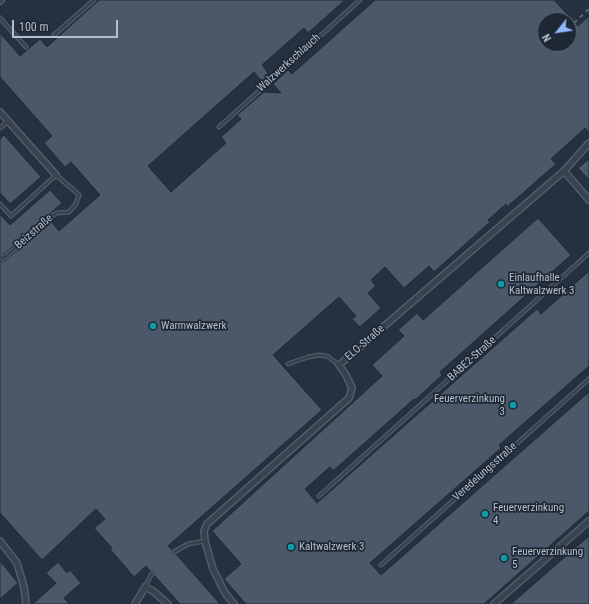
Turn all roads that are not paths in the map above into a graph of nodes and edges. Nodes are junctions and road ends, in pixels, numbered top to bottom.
1 (94, 0) edge
2 (360, 0) edge
3 (0, 18) edge
4 (54, 36) dead end
5 (26, 47) dead end
6 (0, 112) edge
7 (8, 121) junction
8 (219, 127) dead end
9 (0, 128) edge
10 (589, 143) edge
11 (564, 171) junction
12 (56, 175) junction
13 (589, 200) edge
14 (0, 204) edge
15 (589, 253) edge
16 (0, 256) edge
17 (288, 364) dead end
18 (339, 365) junction
19 (589, 379) edge
20 (319, 496) dead end
21 (589, 521) edge
22 (0, 541) edge
23 (205, 541) junction
24 (174, 552) dead end
25 (381, 565) dead end
26 (152, 573) dead end
27 (145, 586) junction
28 (26, 604) edge
29 (135, 604) edge
30 (168, 604) edge
31 (234, 604) edge
32 (494, 604) edge

1 - 4 lane
2 - 8 lane, Walzwerkschlauch
3 - 5 lane
6 - 7 street, Beizstraße
7 - 9 lane
7 - 12 street, Beizstraße
10 - 11 street, ELO-Straße
11 - 13 street
11 - 18 street, ELO-Straße
12 - 14 lane
12 - 16 lane, Beizstraße
15 - 20 lane, BABE2-Straße
17 - 18 lane
18 - 23 street, ELO-Straße
19 - 25 lane, Veredelungsstraße
21 - 32 street
22 - 28 street
23 - 24 lane
23 - 31 street, ELO-Straße
26 - 27 lane
27 - 29 street
27 - 30 street

